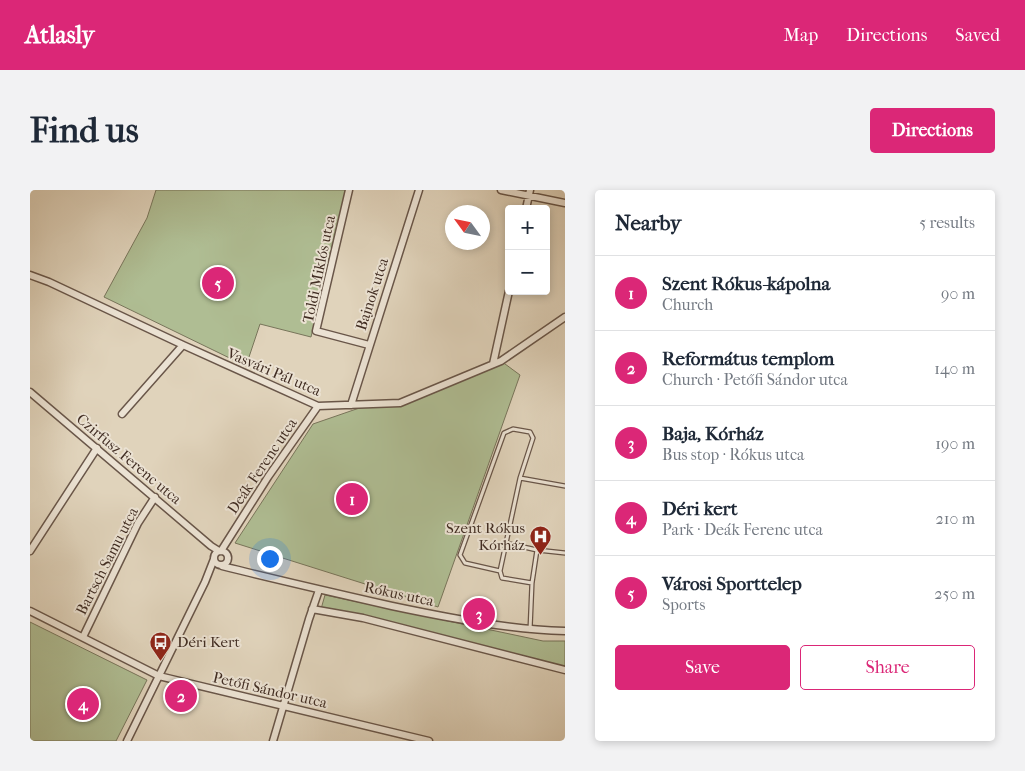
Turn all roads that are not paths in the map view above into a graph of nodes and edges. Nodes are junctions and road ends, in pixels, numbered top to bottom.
1 (349, 190) edge
2 (419, 190) edge
3 (501, 190) edge
4 (530, 193) edge
5 (565, 203) edge
6 (30, 275) edge
7 (508, 295) edge
8 (565, 317) edge
9 (183, 345) junction
10 (369, 345) junction
11 (493, 364) junction
12 (30, 392) edge
13 (351, 405) junction
14 (318, 406) junction
15 (122, 414) dead end
16 (97, 448) junction
17 (520, 478) junction
18 (565, 486) edge
19 (155, 497) junction
20 (506, 543) junction
21 (537, 550) junction
22 (30, 551) edge
23 (565, 553) edge
24 (221, 555) junction
25 (221, 566) junction
26 (231, 568) junction
27 (500, 571) junction
28 (205, 582) junction
29 (532, 583) junction
30 (320, 590) junction
31 (312, 609) junction
32 (30, 611) edge
33 (530, 630) junction
34 (565, 631) edge
35 (83, 637) junction
36 (565, 670) edge
37 (158, 676) junction
38 (284, 706) junction
39 (127, 741) edge
40 (273, 741) edge
41 (429, 741) edge

1 - 10 street, Toldi Miklós utca
2 - 10 street, Bajnok utca
3 - 4 street
4 - 5 street
6 - 9 street, Vasvári Pál utca
7 - 11 street
8 - 11 street, Vasvári Pál utca
9 - 14 street, Vasvári Pál utca
9 - 15 street
10 - 13 street, Bajnok utca
11 - 13 street, Vasvári Pál utca
12 - 16 street, Czirfusz Ferenc utca
13 - 14 street, Vasvári Pál utca
14 - 24 street, Deák Ferenc utca
16 - 19 street, Czirfusz Ferenc utca
16 - 22 street
17 - 18 lane
17 - 20 lane
17 - 27 lane
19 - 24 street, Czirfusz Ferenc utca
19 - 35 street, Bartsch Samu utca
20 - 21 lane
20 - 27 lane
21 - 23 lane
21 - 29 lane
24 - 25 street
24 - 25 street
24 - 26 street
24 - 28 street
25 - 26 street, Rókus utca
25 - 28 street
26 - 30 street, Rókus utca
27 - 29 lane
28 - 37 street
29 - 33 lane
30 - 31 street
30 - 33 street, Rókus utca
31 - 36 street, Rókus utca
31 - 38 street
32 - 35 street, Petőfi Sándor utca
33 - 34 street, Rókus utca
35 - 37 street, Petőfi Sándor utca
37 - 38 street, Petőfi Sándor utca
37 - 39 street
38 - 40 street
38 - 41 street, Petőfi Sándor utca

